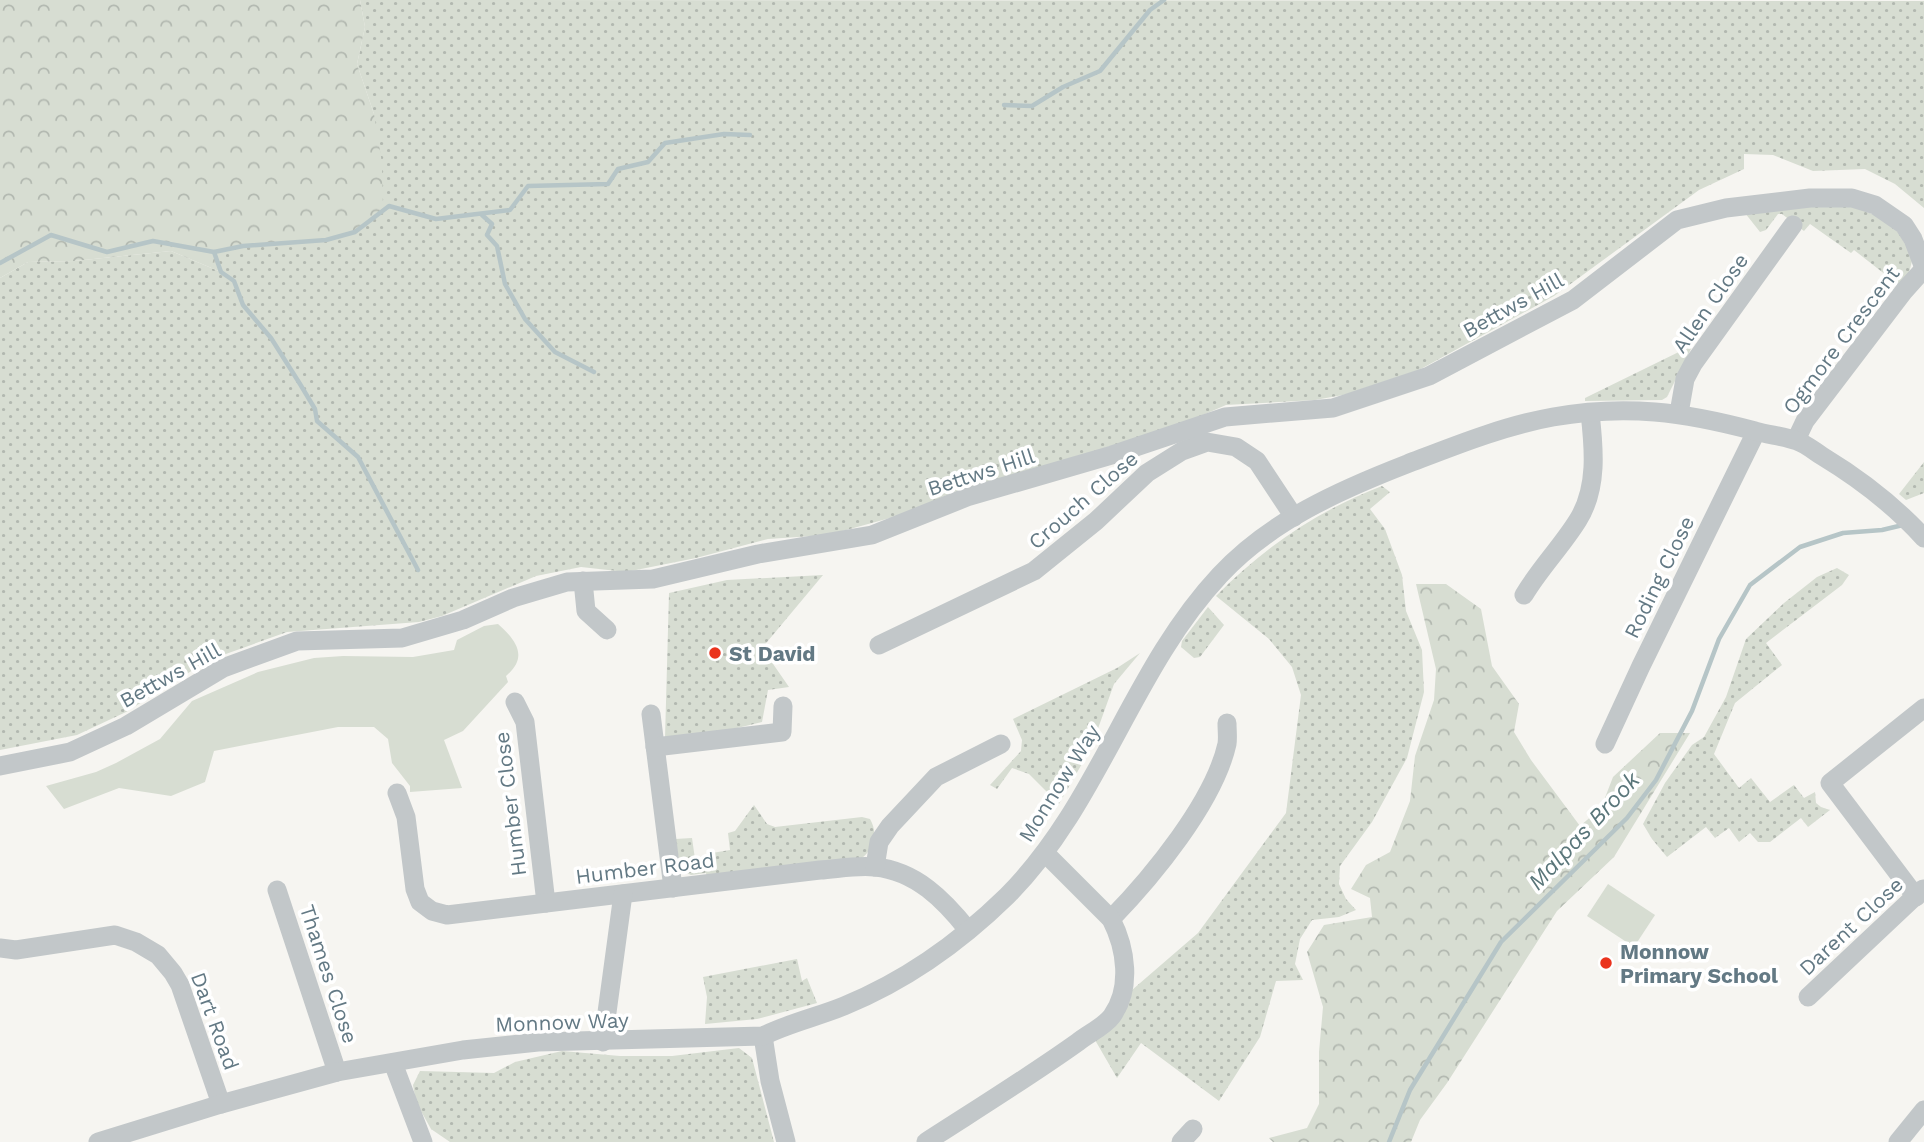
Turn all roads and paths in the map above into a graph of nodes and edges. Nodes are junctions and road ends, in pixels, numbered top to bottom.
1 (1793, 225) dead end
2 (1924, 268) edge
3 (1590, 413) junction
4 (1679, 413) junction
5 (1756, 432) junction
6 (1796, 440) junction
7 (1294, 517) junction
8 (1922, 536) edge
9 (583, 581) junction
10 (1524, 595) dead end
11 (607, 630) dead end
12 (879, 645) dead end
13 (514, 702) dead end
14 (783, 706) dead end
15 (1924, 708) edge
16 (651, 713) dead end
17 (1227, 723) dead end
18 (1001, 744) dead end
19 (1605, 744) dead end
20 (655, 747) junction
21 (0, 766) edge
22 (397, 793) dead end
23 (1045, 853) junction
24 (875, 867) junction
25 (673, 888) junction
26 (277, 890) dead end
27 (1920, 893) edge
28 (624, 894) junction
29 (546, 903) junction
30 (1111, 919) junction
31 (968, 930) junction
32 (0, 948) edge
33 (1808, 997) dead end
34 (763, 1037) junction
35 (603, 1042) junction
36 (393, 1063) junction
37 (337, 1072) junction
38 (221, 1104) junction
39 (1924, 1110) edge
40 (98, 1142) edge
41 (423, 1142) edge
42 (786, 1142) edge
43 (926, 1142) edge
44 (1898, 1142) edge

1 - 4 street, Allen Close
2 - 6 street, Ogmore Crescent
2 - 9 street, Bettws Hill
3 - 4 street, Monnow Way
3 - 7 street, Monnow Way
3 - 10 street
4 - 5 street, Monnow Way
5 - 6 street, Monnow Way
5 - 19 street, Roding Close
6 - 8 street, Monnow Way
7 - 12 street, Crouch Close
7 - 23 street, Monnow Way
9 - 11 street
9 - 21 street, Bettws Hill
13 - 29 street, Humber Close
14 - 20 street
15 - 27 street
16 - 20 street
17 - 30 street
18 - 24 street
20 - 25 street
22 - 29 street, Humber Road
23 - 30 street
23 - 31 street, Monnow Way
24 - 25 street, Humber Road
24 - 31 street, Humber Road
25 - 28 street, Humber Road
26 - 37 street, Thames Close
27 - 33 street, Darent Close
28 - 29 street, Humber Road
28 - 35 street
30 - 43 street
31 - 34 street, Monnow Way
32 - 38 street, Dart Road
34 - 35 street, Monnow Way
34 - 42 street
35 - 36 street, Monnow Way
36 - 37 street, Monnow Way
36 - 41 street
37 - 38 street, Monnow Way
38 - 40 street, Monnow Way
39 - 44 street

